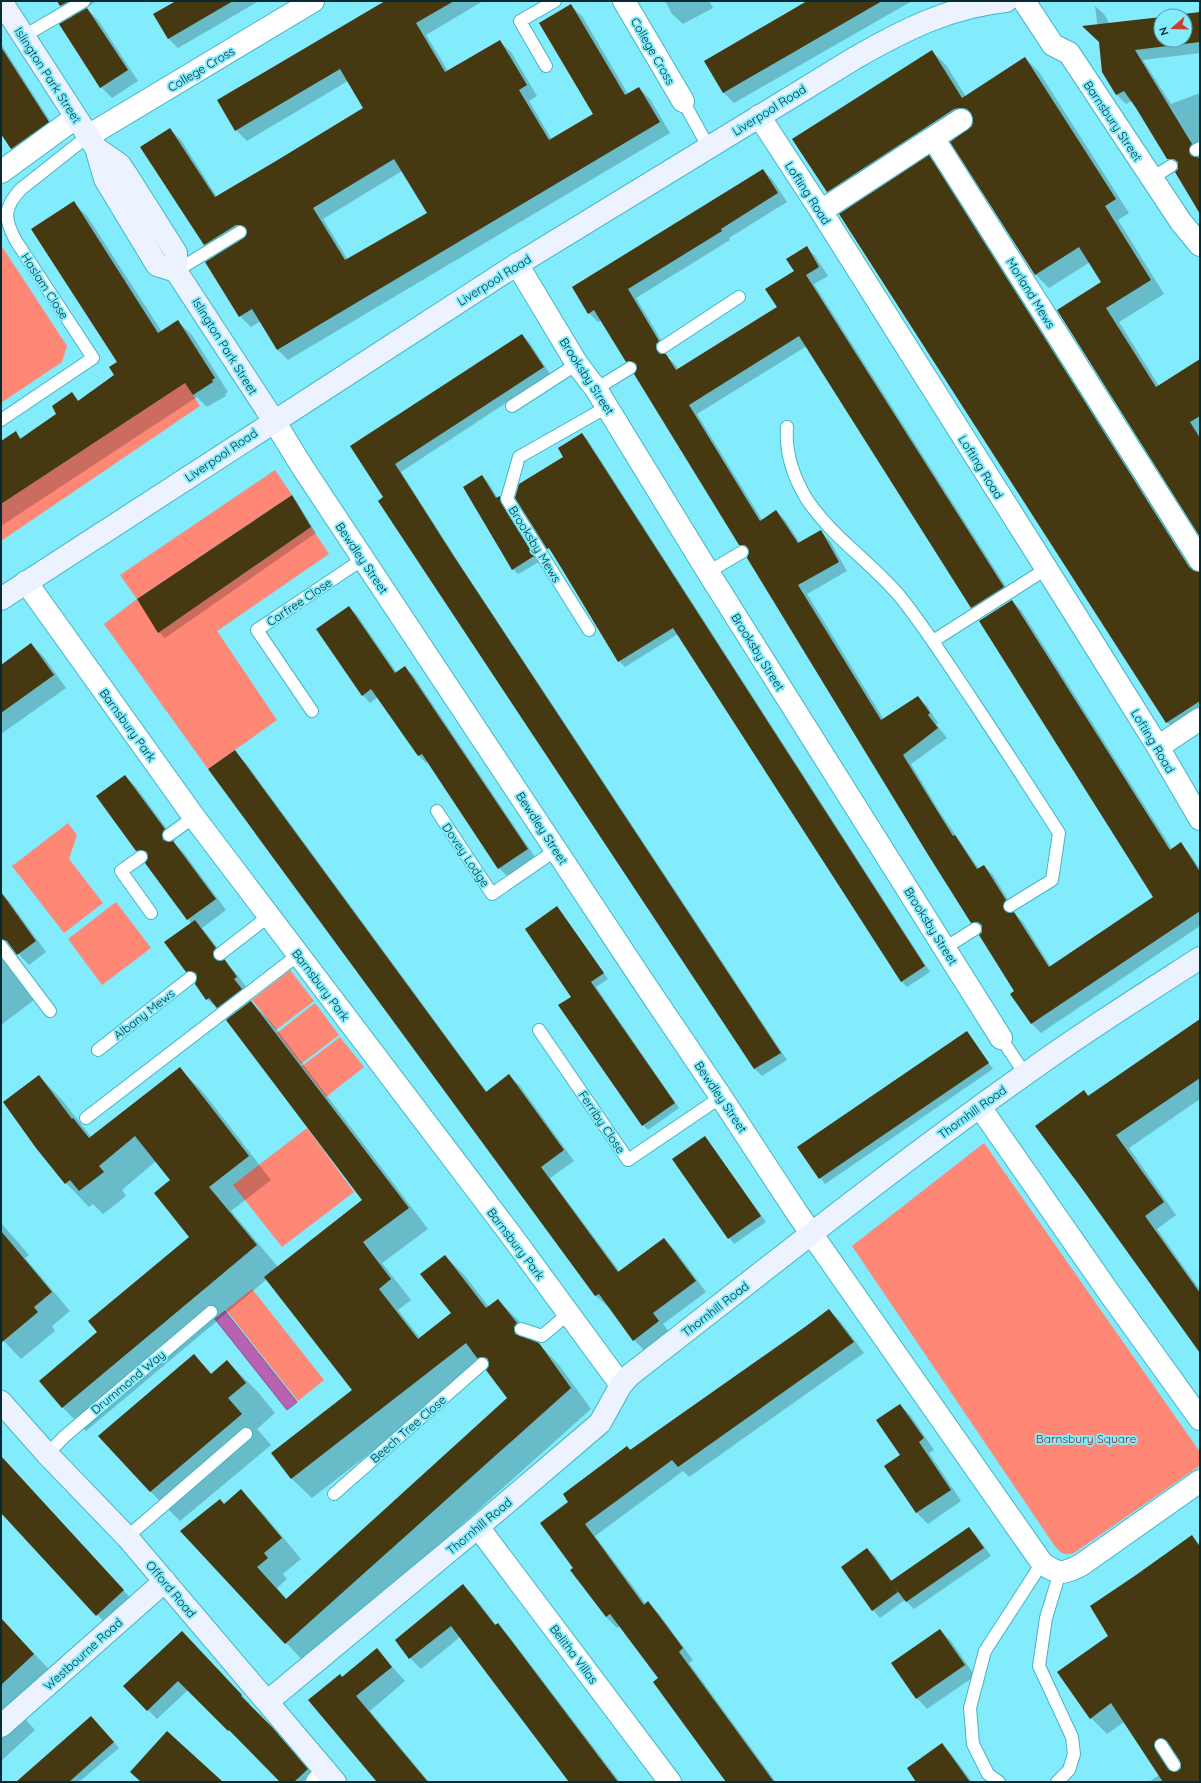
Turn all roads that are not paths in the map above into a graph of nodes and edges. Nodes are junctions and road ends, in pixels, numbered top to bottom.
1 (1, 1) edge
2 (84, 1) edge
3 (313, 1) edge
4 (555, 1) edge
5 (624, 1) edge
6 (1024, 1) edge
7 (994, 2) edge
8 (24, 36) junction
9 (546, 66) dead end
10 (682, 101) joint
11 (759, 116) junction
12 (75, 118) junction
13 (961, 120) dead end
14 (933, 138) junction
15 (92, 142) junction
16 (709, 148) junction
17 (1171, 166) dead end
18 (1, 172) edge
19 (1152, 178) junction
20 (821, 211) junction
21 (125, 212) junction
22 (157, 222) junction
23 (240, 232) dead end
24 (1200, 245) edge
25 (517, 264) junction
26 (176, 271) junction
27 (740, 297) dead end
28 (662, 347) dead end
29 (577, 364) junction
30 (630, 368) dead end
31 (601, 398) junction
32 (512, 406) dead end
33 (1, 420) edge
34 (274, 421) junction
35 (787, 427) dead end
36 (742, 552) dead end
37 (363, 559) junction
38 (1200, 560) edge
39 (1046, 569) junction
40 (708, 572) junction
41 (26, 582) junction
42 (1, 599) edge
43 (589, 630) dead end
44 (933, 641) junction
45 (312, 712) dead end
46 (1200, 719) edge
47 (1158, 747) junction
48 (437, 811) dead end
49 (194, 817) junction
50 (1200, 819) edge
51 (169, 835) dead end
52 (556, 850) junction
53 (141, 857) dead end
54 (1010, 906) dead end
55 (151, 913) dead end
56 (269, 916) junction
57 (975, 929) dead end
58 (1, 946) edge
59 (944, 948) junction
60 (220, 954) dead end
61 (298, 955) junction
62 (1200, 958) edge
63 (190, 978) dead end
64 (50, 1011) dead end
65 (539, 1030) dead end
66 (1001, 1038) joint
67 (98, 1050) dead end
68 (1025, 1074) junction
69 (721, 1097) junction
70 (980, 1107) junction
71 (86, 1118) dead end
72 (812, 1233) junction
73 (211, 1312) dead end
74 (568, 1314) junction
75 (521, 1329) dead end
76 (482, 1364) dead end
77 (621, 1385) junction
78 (1, 1402) edge
79 (1200, 1419) edge
80 (246, 1434) dead end
81 (47, 1454) junction
82 (1200, 1481) edge
83 (334, 1494) dead end
84 (478, 1527) junction
85 (127, 1537) junction
86 (1051, 1568) junction
87 (165, 1581) junction
88 (267, 1702) junction
89 (1, 1726) edge
90 (1161, 1745) dead end
91 (1174, 1765) dead end
92 (326, 1779) edge
93 (670, 1782) edge
94 (999, 1782) edge
95 (1056, 1782) edge

1 - 8 street, Islington Park Street
2 - 8 lane
3 - 15 street, College Cross
4 - 9 lane
5 - 10 street, College Cross
6 - 19 street, Barnsbury Street
7 - 11 street, Liverpool Road
8 - 12 street, Islington Park Street
10 - 16 lane
11 - 16 street, Liverpool Road
11 - 20 street, Lofting Road
12 - 15 street, Islington Park Street
12 - 18 street
13 - 14 street
14 - 20 street
14 - 38 street, Morland Mews
15 - 21 street, Islington Park Street
15 - 22 street, Islington Park Street
15 - 33 lane, Haslam Close
16 - 25 street, Liverpool Road
17 - 19 lane
19 - 24 street, Barnsbury Street
20 - 39 street, Lofting Road
21 - 22 lane
21 - 26 street, Islington Park Street
22 - 26 street, Islington Park Street
23 - 26 lane
25 - 29 street, Brooksby Street
25 - 34 street, Liverpool Road
26 - 34 street, Islington Park Street
27 - 28 lane
29 - 31 street, Brooksby Street
29 - 32 lane
30 - 31 lane, Brooksby Mews
31 - 40 street, Brooksby Street
31 - 43 lane, Brooksby Mews
34 - 37 street, Bewdley Street
34 - 41 street, Liverpool Road
35 - 44 lane
36 - 40 lane
37 - 45 lane, Carfree Close
37 - 52 street, Bewdley Street
39 - 44 lane
39 - 47 street, Lofting Road
40 - 59 street, Brooksby Street
41 - 42 street, Liverpool Road
41 - 49 street, Barnsbury Park
44 - 54 lane
46 - 47 street
47 - 50 street, Lofting Road
48 - 52 lane, Dovey Lodge
49 - 51 lane
49 - 56 street, Barnsbury Park
52 - 69 street, Bewdley Street
53 - 55 lane
56 - 60 lane
56 - 61 street, Barnsbury Park
57 - 59 lane
58 - 64 lane
59 - 66 street, Brooksby Street
61 - 71 lane
61 - 74 street, Barnsbury Park
62 - 68 street, Thornhill Road
63 - 67 lane, Albany Mews
65 - 69 lane, Ferriby Close
66 - 68 lane
68 - 70 street, Thornhill Road
69 - 72 street, Bewdley Street
70 - 72 street, Thornhill Road
70 - 79 street
72 - 77 street, Thornhill Road
72 - 86 street
73 - 81 lane, Drummond Way
74 - 75 lane
74 - 77 street, Barnsbury Park
76 - 83 lane, Beech Tree Close
77 - 84 street, Thornhill Road
78 - 81 street, Offord Road
80 - 85 lane
81 - 85 street, Offord Road
82 - 86 street
84 - 88 street, Thornhill Road
84 - 93 street, Belitha Villas
85 - 87 street, Offord Road
86 - 94 lane
86 - 95 lane
87 - 88 street, Offord Road
87 - 89 street, Westbourne Road
88 - 92 street, Offord Road
90 - 91 lane

